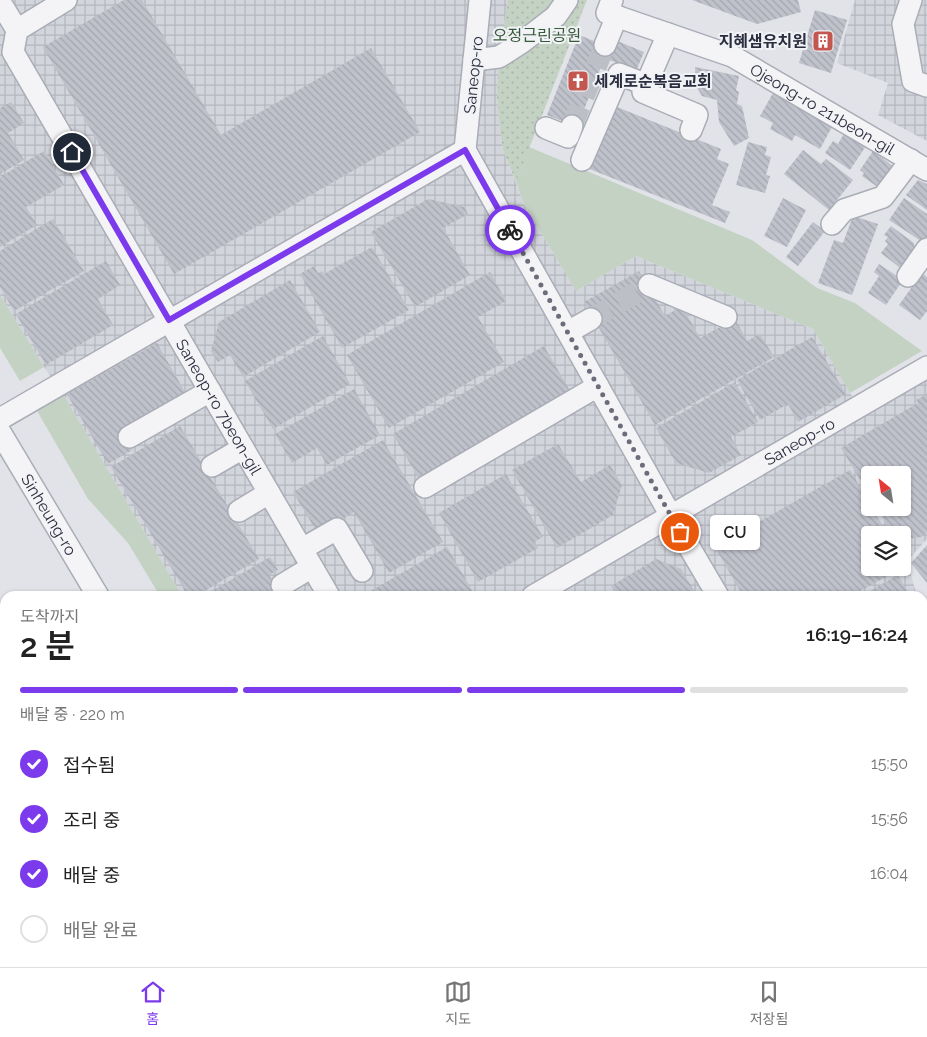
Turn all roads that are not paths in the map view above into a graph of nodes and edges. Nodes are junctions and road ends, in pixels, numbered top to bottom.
1 (66, 0) edge
2 (480, 0) edge
3 (567, 0) edge
4 (911, 0) edge
5 (614, 8) edge
6 (6, 18) edge
7 (668, 34) junction
8 (605, 45) tunnel mouth
9 (474, 60) junction
10 (647, 85) junction
11 (927, 86) edge
12 (572, 126) dead end
13 (546, 128) dead end
14 (691, 130) dead end
15 (465, 150) junction
16 (582, 160) dead end
17 (919, 165) edge
18 (832, 224) dead end
19 (927, 249) edge
20 (908, 276) dead end
21 (649, 286) dead end
22 (726, 317) dead end
23 (592, 319) tunnel mouth
24 (169, 320) junction
25 (568, 332) junction
26 (927, 367) edge
27 (598, 386) junction
28 (210, 390) junction
29 (0, 419) edge
30 (0, 432) edge
31 (129, 438) dead end
32 (243, 448) junction
33 (212, 466) dead end
34 (424, 487) dead end
35 (270, 493) junction
36 (239, 511) dead end
37 (671, 516) junction
38 (307, 558) junction
39 (362, 571) dead end
40 (282, 585) dead end
41 (95, 591) edge
42 (326, 591) edge
43 (542, 591) edge
44 (715, 591) edge

1 - 6 street, Saneop-ro 7beon-gil
2 - 9 street, Saneop-ro
3 - 9 street
4 - 11 street
5 - 7 street, Ojeong-ro 211beon-gil
5 - 8 street
6 - 24 street, Saneop-ro 7beon-gil
7 - 10 street
7 - 17 street, Ojeong-ro 211beon-gil
9 - 15 street, Saneop-ro
10 - 14 street
10 - 16 street
12 - 13 street
15 - 24 street
15 - 25 street
17 - 18 street, Ojeong-ro 211beon-gil
19 - 20 street
21 - 22 street
23 - 25 street
24 - 28 street, Saneop-ro 7beon-gil
24 - 29 street
25 - 27 street
26 - 37 street, Saneop-ro
27 - 34 street
27 - 37 street
28 - 31 street
28 - 32 street, Saneop-ro 7beon-gil
30 - 41 street, Sinheung-ro
32 - 33 street
32 - 35 street, Saneop-ro 7beon-gil
35 - 36 street
35 - 38 street, Saneop-ro 7beon-gil
37 - 43 street, Saneop-ro
37 - 44 street
38 - 39 street
38 - 40 street
38 - 42 street, Saneop-ro 7beon-gil

